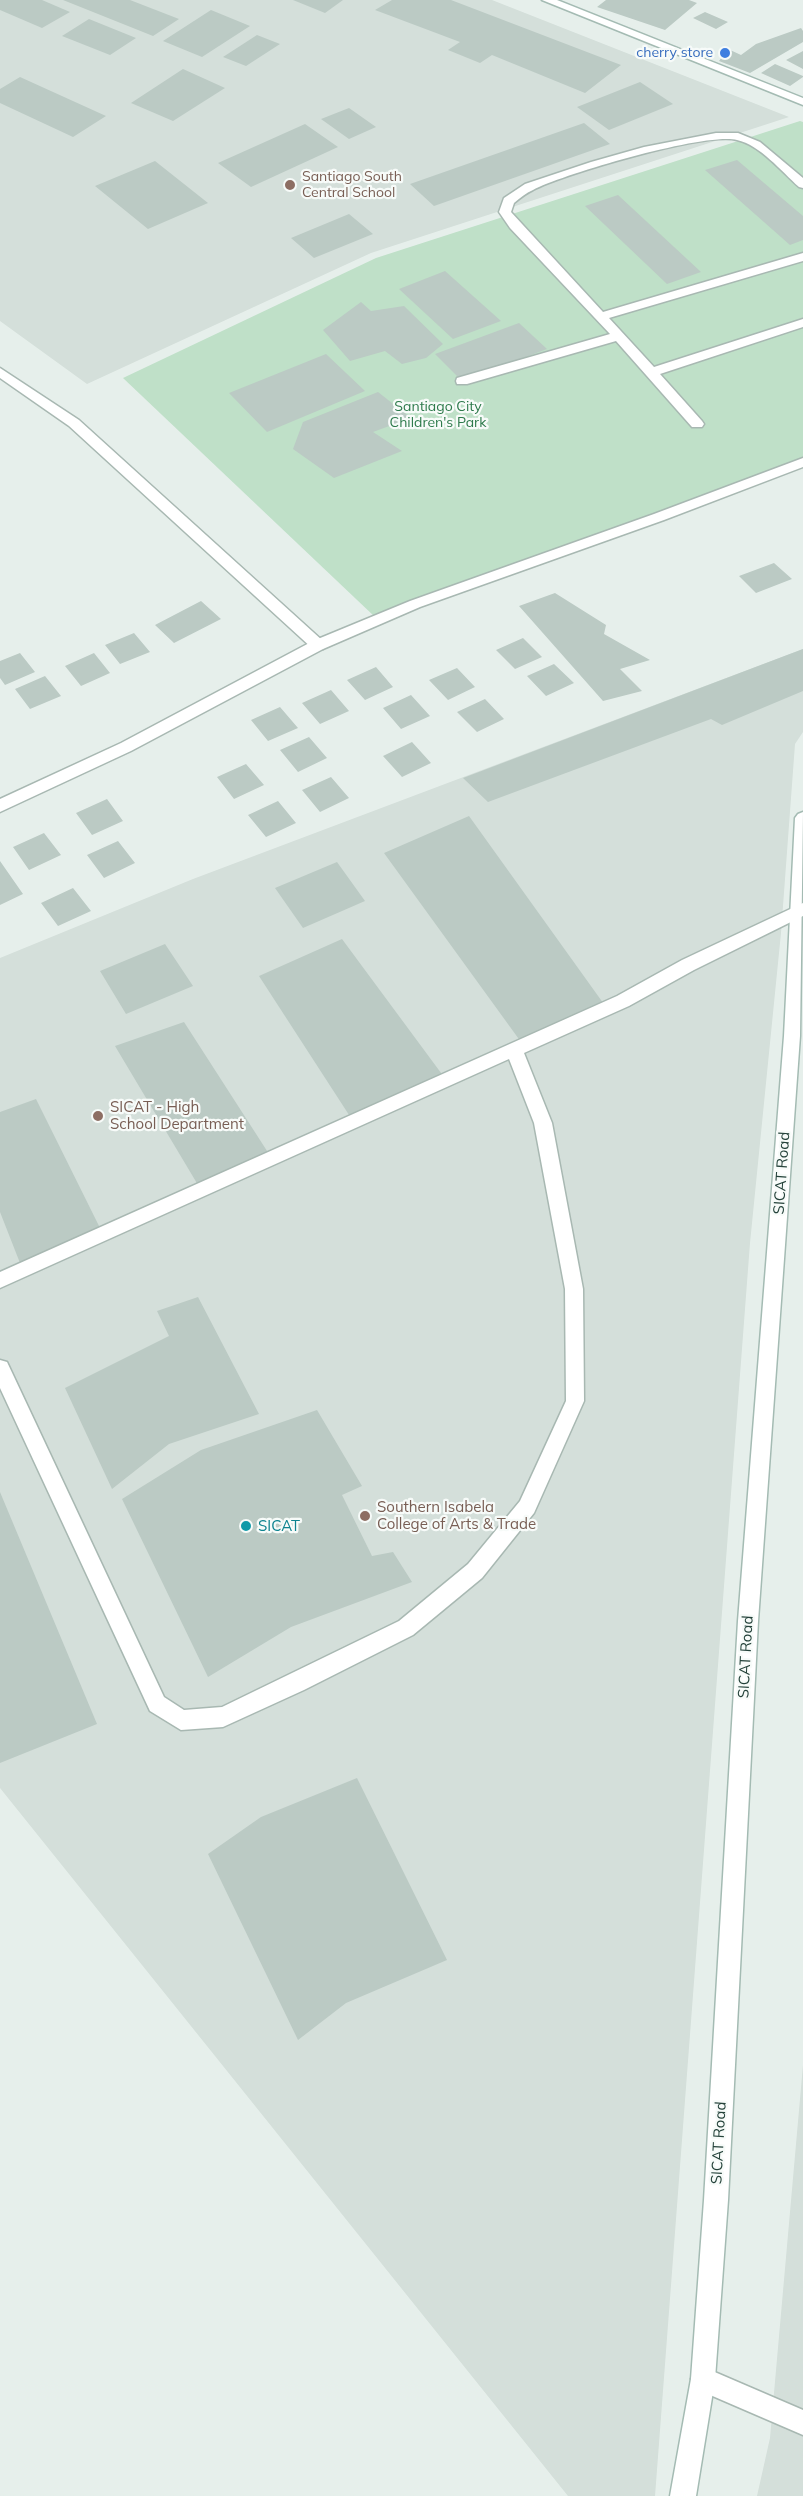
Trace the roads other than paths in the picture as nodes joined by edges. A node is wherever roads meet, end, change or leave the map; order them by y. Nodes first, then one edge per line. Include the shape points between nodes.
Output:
1 (547, 0) edge
2 (803, 102) edge
3 (803, 184) edge
4 (803, 257) edge
5 (600, 317) junction
6 (803, 323) edge
7 (618, 336) junction
8 (0, 372) edge
9 (652, 372) junction
10 (462, 381) dead end
11 (697, 424) dead end
12 (803, 462) edge
13 (318, 645) junction
14 (0, 806) edge
15 (803, 818) edge
16 (800, 910) edge
17 (514, 1050) junction
18 (0, 1280) edge
19 (0, 1368) edge
20 (704, 2379) junction
21 (803, 2423) edge
22 (683, 2496) edge

1 - 2 street
3 - 5 street via 756,144 738,136 716,136 648,149 596,165 529,187 508,201 505,212 514,225
4 - 5 street
5 - 7 street
6 - 9 street
7 - 9 street
7 - 10 street
8 - 13 street via 74,423
9 - 11 street
12 - 13 street via 415,604
13 - 14 street via 126,747
15 - 16 street, SICAT Road
16 - 17 street via 623,1001
16 - 20 street, SICAT Road via 748,1621
17 - 18 street
17 - 19 street via 543,1123 574,1289 575,1401 528,1507 475,1571 406,1628 224,1717 181,1720 157,1704
20 - 21 street
20 - 22 street, SICAT Road

